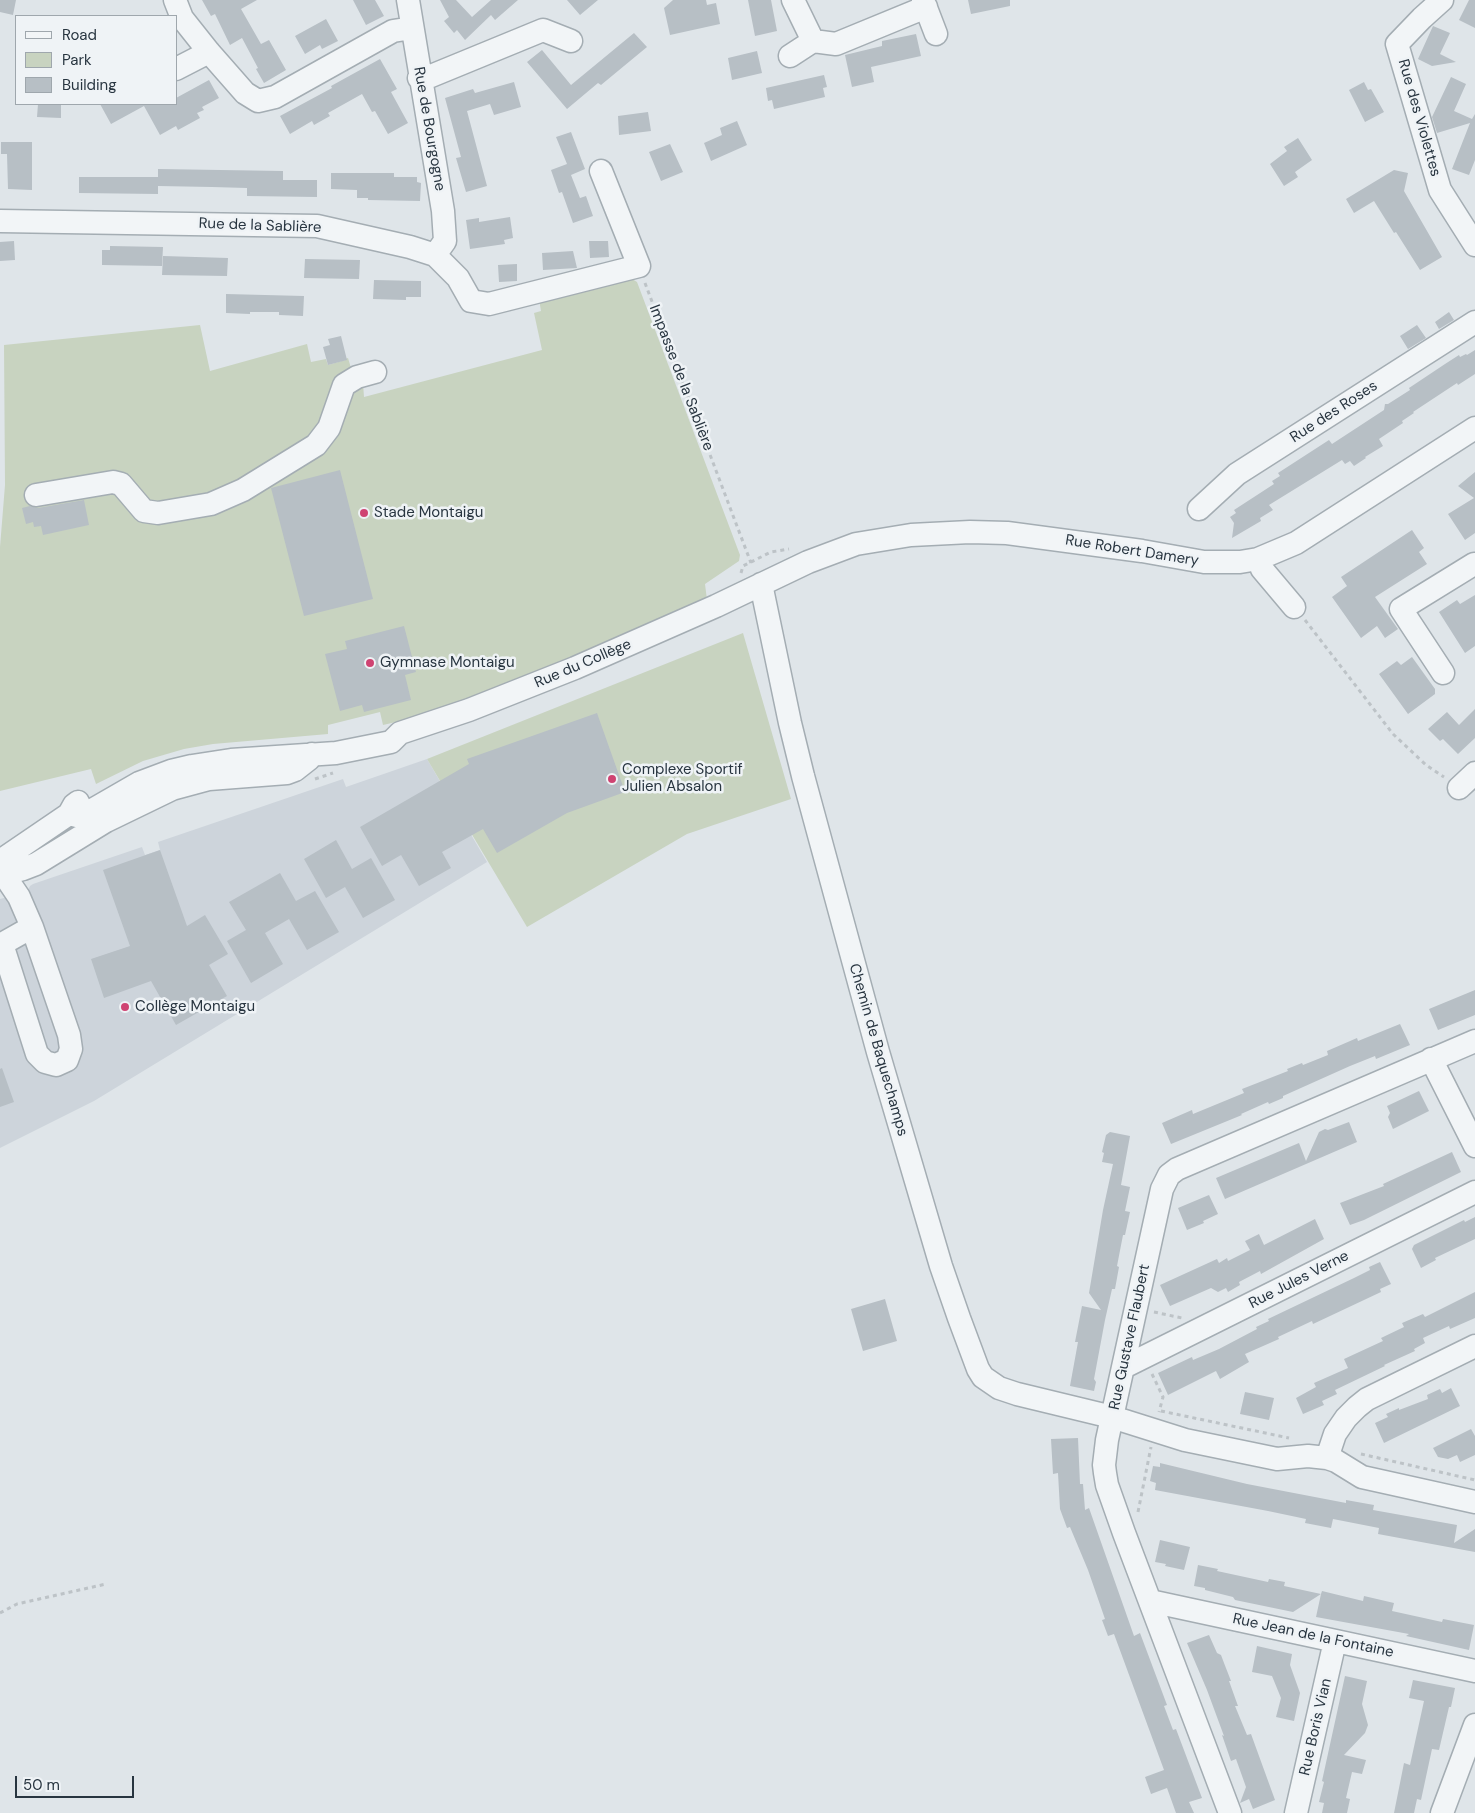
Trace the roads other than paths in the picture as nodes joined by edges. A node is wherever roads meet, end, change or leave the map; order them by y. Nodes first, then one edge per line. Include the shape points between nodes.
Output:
1 (175, 0) edge
2 (408, 0) edge
3 (793, 0) edge
4 (1442, 0) edge
5 (924, 4) edge
6 (412, 28) junction
7 (936, 34) dead end
8 (572, 41) dead end
9 (813, 41) junction
10 (209, 52) junction
11 (790, 56) dead end
12 (178, 68) edge
13 (420, 78) junction
14 (601, 171) dead end
15 (0, 221) edge
16 (1475, 245) edge
17 (435, 255) junction
18 (1475, 322) edge
19 (375, 372) dead end
20 (1475, 428) edge
21 (36, 495) dead end
22 (1199, 509) dead end
23 (1258, 559) junction
24 (1475, 564) edge
25 (750, 580) junction
26 (1294, 607) road end
27 (1443, 673) dead end
28 (400, 733) junction
29 (312, 754) junction
30 (69, 814) junction
31 (1, 870) edge
32 (32, 927) junction
33 (1475, 1041) edge
34 (1431, 1060) junction
35 (1475, 1146) edge
36 (1475, 1192) edge
37 (1475, 1346) edge
38 (1124, 1367) junction
39 (1112, 1417) junction
40 (1327, 1458) junction
41 (1475, 1500) edge
42 (1150, 1600) junction
43 (1335, 1640) junction
44 (1475, 1670) edge
45 (1475, 1725) edge
46 (1230, 1813) edge
47 (1296, 1813) edge
48 (1442, 1813) edge

1 - 10 street via 182,18
2 - 6 street, Rue de Bourgogne
3 - 9 street
4 - 16 street, Rue des Violettes via 1397,44 1440,190
5 - 7 street
5 - 9 street via 836,44
6 - 10 street via 393,31 275,97 258,101 245,93
6 - 13 street, Rue de Bourgogne
8 - 13 street via 543,30
9 - 11 street
10 - 12 street
13 - 17 street, Rue de Bourgogne via 443,211 445,241
14 - 17 street, Rue de la Sablière via 639,266 489,304 471,301 458,278
15 - 17 street, Rue de la Sablière via 317,226
18 - 22 street, Rue des Roses via 1237,474
19 - 21 street via 344,385 329,428 316,445 243,490 211,504 158,513 144,511 121,484 112,482
20 - 23 street, Rue Robert Damery via 1296,543
23 - 25 street, Rue Robert Damery via 1204,562 1007,533 944,532 856,544
23 - 26 street via 1262,569
24 - 27 street via 1401,609
25 - 28 street, Rue du Collège via 620,649 526,688
25 - 39 street, Chemin de Baquechamps via 878,1052 941,1266 978,1369 983,1377 999,1388
28 - 29 street, Rue du Collège via 391,742
28 - 30 street, Rue du Collège via 390,731 338,739 217,749 167,759 131,772 74,805
29 - 30 street, Rue du Collège via 192,766 139,783 80,816
29 - 31 street via 295,770 209,779 172,790 106,820 36,864 23,869
30 - 31 street, Rue du Collège
31 - 32 street via 19,897
32 - 32 street via 2,944 37,1054 45,1062 56,1064 67,1060 71,1049 69,1035
33 - 34 street, Rue Gustave Flaubert
34 - 35 street
34 - 38 street, Rue Gustave Flaubert via 1168,1175 1159,1199
36 - 38 street, Rue Jules Verne
37 - 40 street via 1356,1407 1335,1434
38 - 39 street, Rue Gustave Flaubert
39 - 40 street, Chemin de Baquechamps via 1173,1436 1277,1459
39 - 42 street, Rue Gustave Flaubert via 1104,1455 1107,1485
40 - 41 street via 1362,1477
42 - 43 street, Rue Jean de la Fontaine
42 - 46 street, Rue Gustave Flaubert
43 - 44 street, Rue Jean de la Fontaine
43 - 47 street, Rue Boris Vian
45 - 48 street

